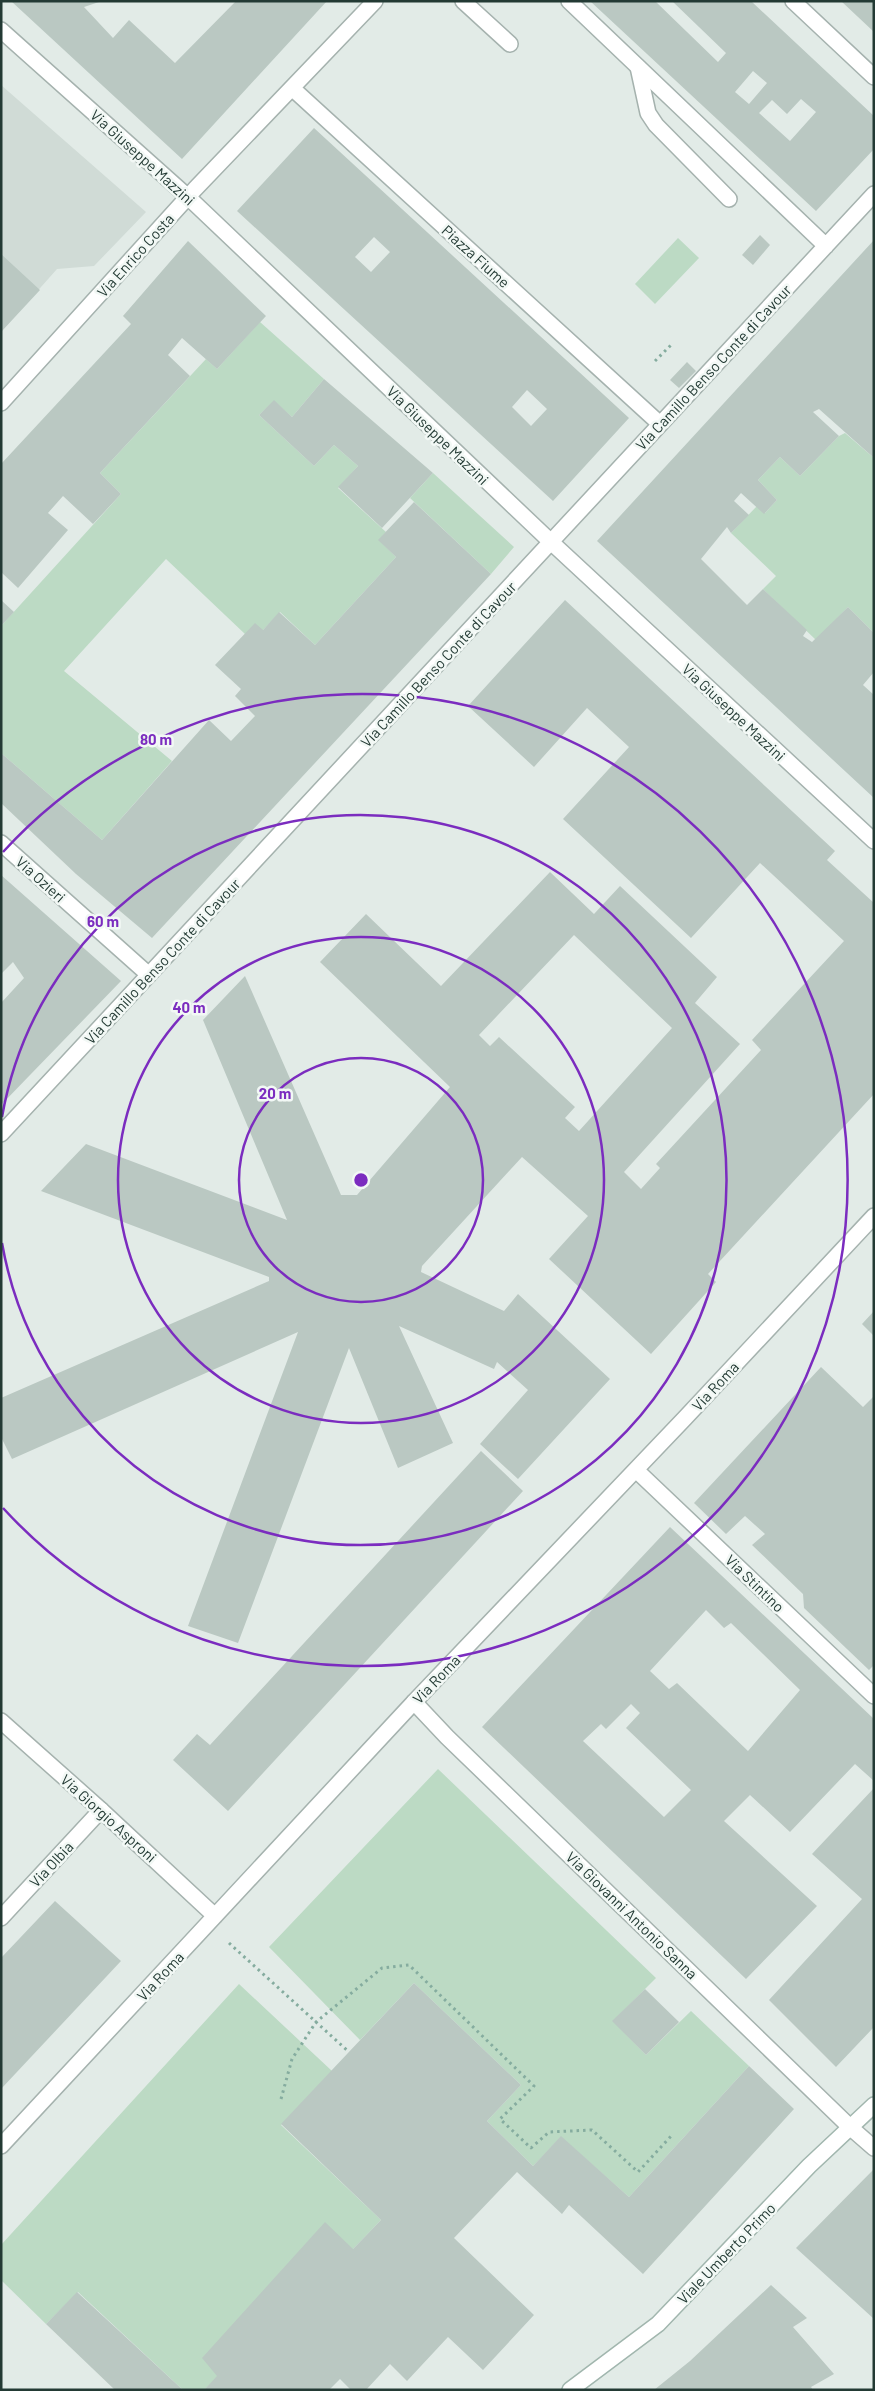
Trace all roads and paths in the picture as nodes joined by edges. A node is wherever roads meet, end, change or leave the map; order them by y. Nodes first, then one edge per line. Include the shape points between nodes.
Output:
1 (375, 1) edge
2 (463, 1) edge
3 (569, 1) edge
4 (793, 1) edge
5 (1, 30) edge
6 (510, 44) dead end
7 (638, 67) junction
8 (874, 77) edge
9 (292, 88) junction
10 (874, 194) edge
11 (188, 197) junction
12 (729, 199) dead end
13 (826, 246) junction
14 (671, 345) dead end
15 (655, 362) dead end
16 (1, 403) edge
17 (660, 424) junction
18 (551, 542) junction
19 (874, 841) edge
20 (1, 844) edge
21 (149, 976) junction
22 (1, 1134) edge
23 (874, 1216) edge
24 (636, 1470) junction
25 (874, 1696) edge
26 (414, 1702) junction
27 (1, 1722) edge
28 (101, 1810) junction
29 (1, 1918) edge
30 (211, 1921) junction
31 (316, 2022) junction
32 (349, 2052) dead end
33 (281, 2099) dead end
34 (874, 2105) edge
35 (851, 2128) junction
36 (673, 2134) dead end
37 (1, 2146) edge
38 (874, 2148) edge
39 (570, 2390) edge

1 - 9 street, Via Enrico Costa
2 - 6 street
3 - 7 street
4 - 8 street
5 - 11 street, Via Giuseppe Mazzini
7 - 12 street via 648,113 656,126
7 - 13 street
9 - 11 street, Via Enrico Costa
9 - 17 street, Piazza Fiume
10 - 13 street, Via Camillo Benso Conte di Cavour
11 - 16 street, Via Enrico Costa
11 - 18 street, Via Giuseppe Mazzini
13 - 17 street, Via Camillo Benso Conte di Cavour
14 - 15 path
17 - 18 street, Via Camillo Benso Conte di Cavour
18 - 19 street, Via Giuseppe Mazzini
18 - 21 street, Via Camillo Benso Conte di Cavour
20 - 21 street, Via Ozieri
21 - 22 street, Via Camillo Benso Conte di Cavour
23 - 24 street, Via Roma
24 - 25 street, Via Stintino
24 - 26 street, Via Roma
26 - 30 street, Via Roma
26 - 35 street, Via Giovanni Antonio Sanna
27 - 28 street, Via Giorgio Asproni
28 - 29 street, Via Olbia
28 - 30 street, Via Giorgio Asproni
30 - 31 path
30 - 37 street, Via Roma
31 - 32 path
31 - 33 path via 292,2058
31 - 36 path via 382,1968 409,1965 534,2086 500,2119 532,2148 549,2132 592,2130 638,2172
34 - 35 street, Viale Umberto Primo
35 - 38 street, Via Giovanni Antonio Sanna
35 - 39 street, Viale Umberto Primo via 809,2166 658,2324

